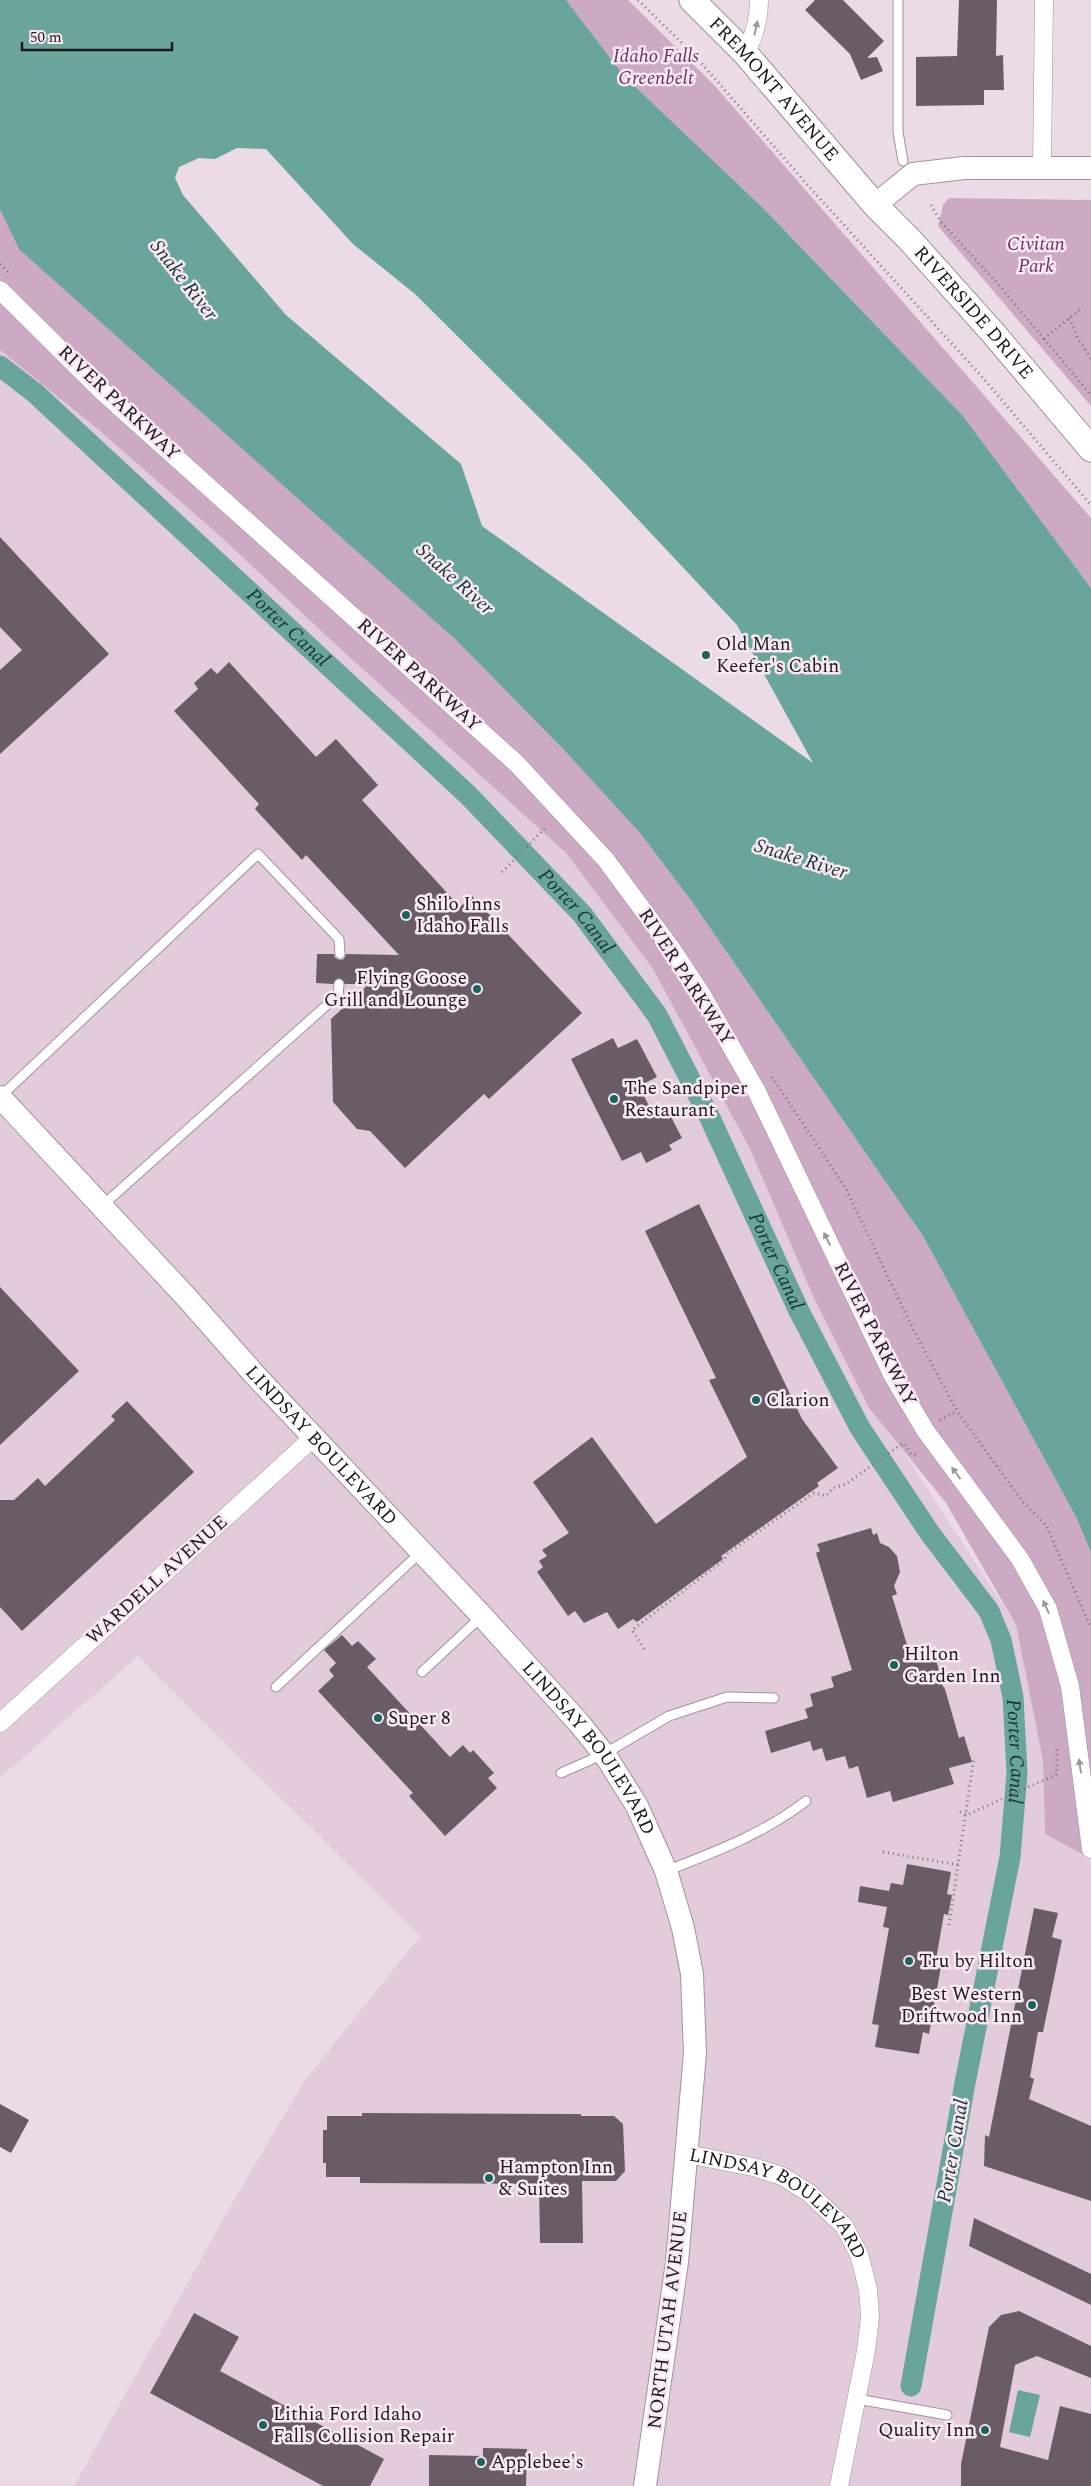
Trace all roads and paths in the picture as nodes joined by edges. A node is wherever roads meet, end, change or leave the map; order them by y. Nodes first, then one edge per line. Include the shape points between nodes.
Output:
1 (638, 0) edge
2 (692, 0) edge
3 (759, 0) edge
4 (898, 0) edge
5 (1044, 0) edge
6 (745, 53) junction
7 (903, 160) dead end
8 (1042, 168) junction
9 (1091, 168) edge
10 (854, 179) joint
11 (875, 205) junction
12 (931, 205) dead end
13 (0, 264) edge
14 (14, 278) dead end
15 (0, 290) edge
16 (1083, 307) dead end
17 (1069, 318) junction
18 (1044, 339) junction
19 (1091, 359) edge
20 (1091, 395) edge
21 (1091, 449) edge
22 (1091, 505) edge
23 (546, 827) dead end
24 (502, 872) dead end
25 (340, 954) dead end
26 (339, 984) dead end
27 (770, 1074) dead end
28 (0, 1097) edge
29 (101, 1206) junction
30 (957, 1410) junction
31 (935, 1422) dead end
32 (315, 1436) junction
33 (903, 1443) dead end
34 (422, 1551) junction
35 (482, 1616) junction
36 (1091, 1628) edge
37 (644, 1649) dead end
38 (422, 1672) dead end
39 (276, 1687) dead end
40 (774, 1698) dead end
41 (0, 1723) edge
42 (1058, 1741) dead end
43 (604, 1754) junction
44 (974, 1756) dead end
45 (561, 1773) dead end
46 (806, 1801) dead end
47 (960, 1812) dead end
48 (967, 1815) junction
49 (1091, 1849) edge
50 (883, 1852) dead end
51 (959, 1865) junction
52 (666, 1871) junction
53 (949, 1925) dead end
54 (687, 2154) junction
55 (857, 2399) junction
56 (948, 2415) dead end
57 (645, 2486) edge
58 (839, 2486) edge

1 - 22 path via 697,58 804,182 983,378
2 - 6 main road, FREMONT AVENUE
6 -> 3 street via 754,39
4 - 7 lane via 898,132
5 - 8 street
6 - 10 main road, FREMONT AVENUE
8 - 9 street
8 - 11 street via 964,168 913,174
10 - 11 main road, RIVERSIDE DRIVE
11 - 21 main road, RIVERSIDE DRIVE via 981,319
12 - 18 path via 941,222
13 - 14 path
49 -> 15 street, RIVER PARKWAY via 1070,1686 1048,1609 1020,1559 925,1430 893,1376 756,1090 671,948 606,860 516,763 103,392
16 - 17 path
17 - 18 path
17 - 19 path
18 - 20 path
23 - 24 path
25 - 28 lane via 340,939 258,854
26 - 29 lane via 338,995
27 - 30 path via 846,1189 913,1329
28 - 29 street, LINDSAY BOULEVARD
29 - 32 street, LINDSAY BOULEVARD
30 - 31 path
30 - 36 path via 1022,1501 1046,1525
32 - 34 street, LINDSAY BOULEVARD
32 - 41 street, WARDELL AVENUE
33 - 37 path via 846,1484 833,1488 826,1496 814,1493 728,1553 724,1561 632,1630
34 - 35 street, LINDSAY BOULEVARD
34 - 39 lane
35 - 38 lane
35 - 43 street, LINDSAY BOULEVARD
40 - 43 lane via 727,1697 669,1716
42 - 48 path via 1057,1774
43 - 45 lane
43 - 52 street, LINDSAY BOULEVARD via 637,1806
44 - 48 path
46 - 52 lane via 786,1817 736,1844
47 - 48 path
48 - 51 path
50 - 51 path
51 - 53 path
52 - 54 street, LINDSAY BOULEVARD via 683,1928 692,1974 695,2053
54 - 55 street, LINDSAY BOULEVARD via 782,2176 809,2193 844,2226 859,2254 868,2289 870,2317
54 - 57 street, NORTH UTAH AVENUE via 677,2262
55 - 56 lane
55 - 58 street, LINDSAY BOULEVARD

